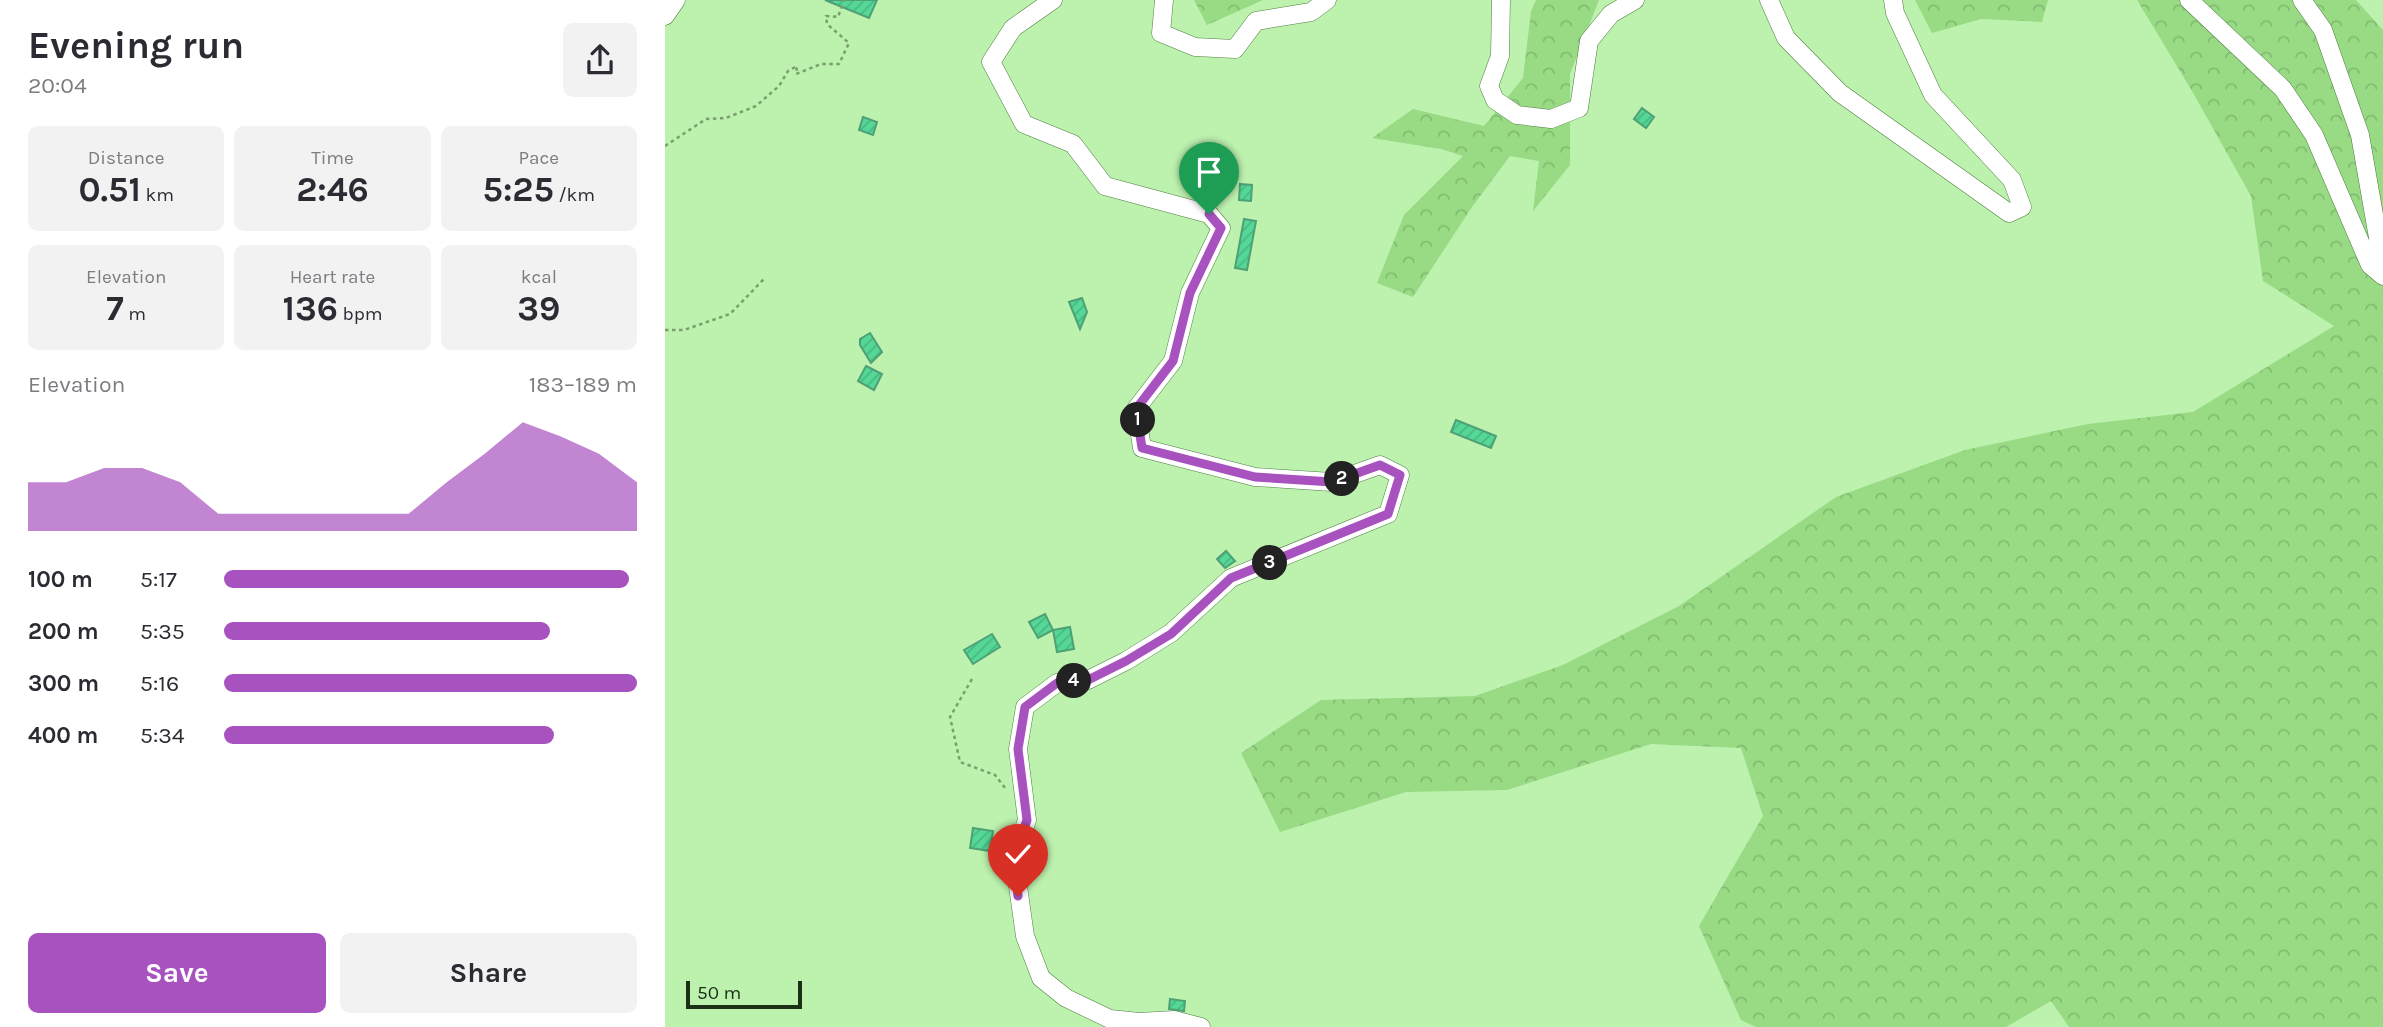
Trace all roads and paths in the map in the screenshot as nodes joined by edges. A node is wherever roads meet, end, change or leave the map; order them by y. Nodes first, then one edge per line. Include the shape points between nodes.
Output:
1 (675, 0) edge
2 (844, 0) edge
3 (1053, 0) edge
4 (1164, 0) edge
5 (1327, 0) edge
6 (1500, 0) edge
7 (1635, 0) edge
8 (1769, 0) edge
9 (1893, 0) edge
10 (2189, 0) edge
11 (2302, 0) edge
12 (665, 16) edge
13 (665, 146) edge
14 (2383, 266) edge
15 (2383, 276) edge
16 (765, 279) dead end
17 (665, 330) edge
18 (972, 679) dead end
19 (1008, 791) dead end
20 (1201, 1027) edge

1 - 12 street
2 - 13 path via 838,18 826,16 827,24 849,43 839,64 821,64 796,74 797,66 756,106 726,118 705,119
3 - 20 street via 1013,28 991,62 1024,124 1073,144 1105,186 1209,214 1221,228 1190,293 1173,361 1136,409 1142,448 1255,477 1332,482 1380,465 1400,475 1388,514 1231,578 1171,634 1088,680 1057,683 1025,707 1018,749 1027,820 1014,858 1025,936 1041,978 1066,998 1109,1019 1139,1023 1174,1020
4 - 5 street via 1161,33 1195,47 1235,50 1256,21 1311,12
6 - 7 street via 1500,56 1489,86 1495,100 1517,115 1551,119 1579,108 1589,41 1611,13
8 - 9 street via 1786,38 1840,93 2009,213 2022,207 2012,180 1933,95
10 - 15 street via 2283,89 2314,135 2370,265
11 - 14 street via 2323,30 2360,135
16 - 17 path via 730,314 684,330
18 - 19 path via 950,717 960,762 995,775

